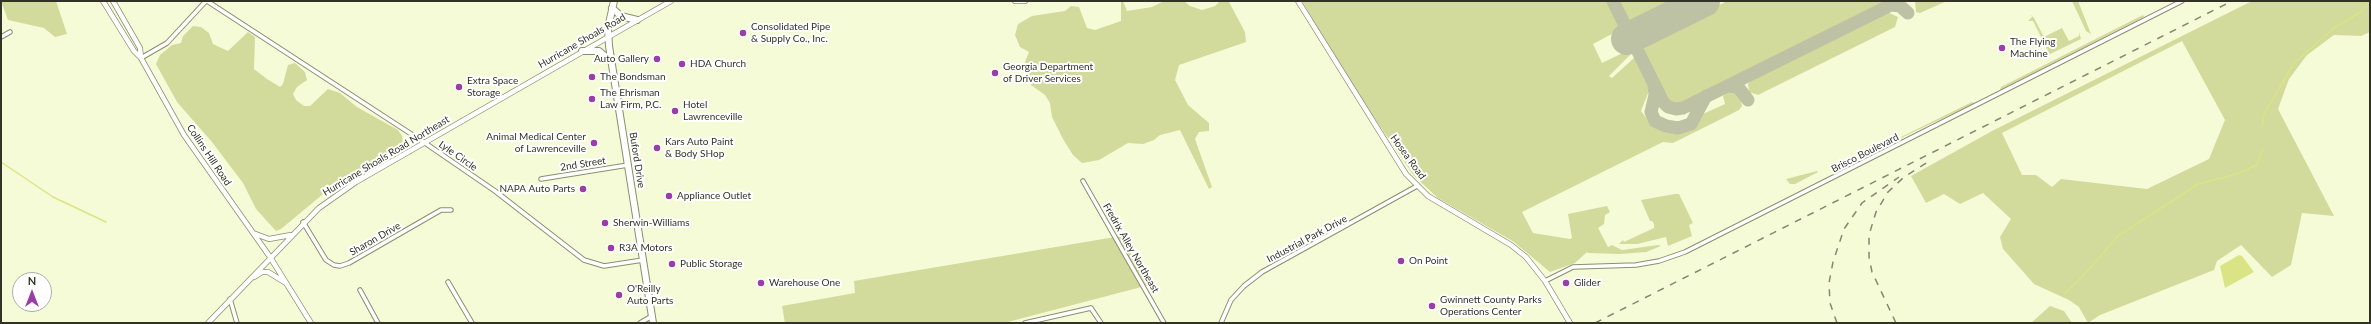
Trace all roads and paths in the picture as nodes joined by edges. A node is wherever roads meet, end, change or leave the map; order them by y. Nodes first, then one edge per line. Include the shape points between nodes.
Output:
1 (103, 1) edge
2 (113, 1) edge
3 (206, 1) edge
4 (614, 1) edge
5 (671, 1) edge
6 (1016, 1) edge
7 (1024, 1) edge
8 (1298, 1) edge
9 (2182, 1) edge
10 (612, 8) junction
11 (637, 20) junction
12 (10, 32) dead end
13 (608, 36) junction
14 (1, 37) edge
15 (582, 51) junction
16 (141, 58) junction
17 (611, 60) junction
18 (523, 86) joint
19 (425, 143) junction
20 (628, 165) junction
21 (541, 180) dead end
22 (1083, 181) dead end
23 (1417, 186) junction
24 (450, 210) dead end
25 (303, 222) junction
26 (253, 233) junction
27 (291, 235) junction
28 (270, 257) junction
29 (643, 260) junction
30 (248, 279) junction
31 (1545, 280) junction
32 (448, 282) dead end
33 (287, 284) junction
34 (360, 290) dead end
35 (230, 299) junction
36 (653, 320) edge
37 (208, 323) edge
38 (237, 323) edge
39 (311, 323) edge
40 (378, 323) edge
41 (472, 323) edge
42 (640, 323) edge
43 (1025, 323) edge
44 (1101, 323) edge
45 (1164, 323) edge
46 (1221, 323) edge
47 (1570, 323) edge

1 - 16 street, Collins Hill Road
2 - 16 street, Collins Hill Road via 140,48
3 - 16 street via 167,43
3 - 19 street, Lyle Circle
4 - 10 highway, Buford Drive
5 - 11 street, Hurricane Shoals Road
6 - 7 street
8 - 23 street, Hosea Road via 1391,151
9 - 31 street, Brisco Boulevard via 1685,252 1659,261 1636,265 1573,267
10 - 11 highway via 621,16
10 - 13 highway, Buford Drive
11 - 13 street, Hurricane Shoals Road
12 - 14 street
13 - 15 street, Hurricane Shoals Road
13 - 17 highway, Buford Drive
15 - 17 highway via 599,52
15 - 18 street, Hurricane Shoals Road
16 - 26 street, Collins Hill Road via 184,136
17 - 20 highway, Buford Drive
18 - 19 street, Hurricane Shoals Road Northeast
19 - 25 street, Hurricane Shoals Road Northeast via 356,182
19 - 29 street, Lyle Circle via 495,191 584,260 604,266
20 - 21 street, 2nd Street
20 - 29 highway, Buford Drive
22 - 45 street, Fredrix Alley Northeast
23 - 31 street, Hosea Road via 1441,204 1511,245 1526,257
23 - 46 street, Industrial Park Drive via 1262,272 1231,300
24 - 25 street, Sharon Drive via 441,210 340,266 326,260
25 - 27 street, Hurricane Shoals Road Northeast
26 - 27 street via 269,239
26 - 28 street, Collins Hill Road
27 - 28 street, Hurricane Shoals Road Northeast
28 - 30 street
28 - 33 street, Collins Hill Road
29 - 36 highway, Buford Drive
30 - 33 street via 268,272
30 - 35 street
31 - 47 street, Hosea Road
32 - 41 street
33 - 39 street, Collins Hill Road
34 - 40 street
35 - 37 street
35 - 38 street
36 - 42 street
43 - 44 street via 1091,308

